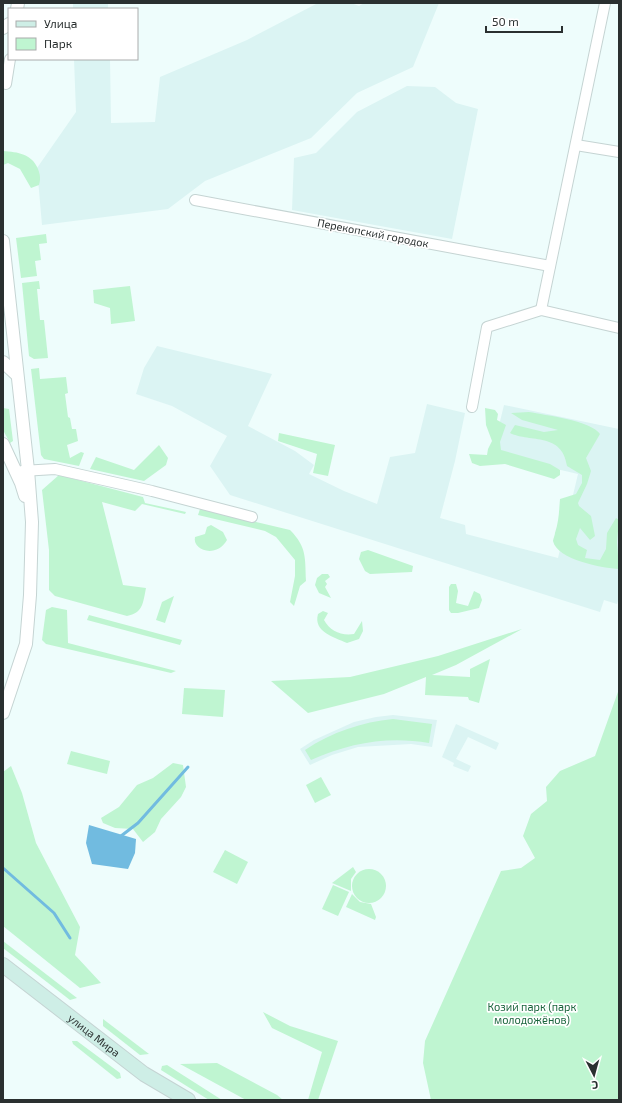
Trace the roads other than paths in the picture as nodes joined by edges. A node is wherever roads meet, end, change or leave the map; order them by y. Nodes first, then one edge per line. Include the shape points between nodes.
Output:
1 (605, 3) edge
2 (10, 60) edge
3 (6, 84) dead end
4 (576, 145) junction
5 (619, 152) edge
6 (195, 200) dead end
7 (3, 241) edge
8 (550, 266) junction
9 (541, 310) junction
10 (619, 328) edge
11 (3, 362) edge
12 (16, 374) junction
13 (472, 407) dead end
14 (3, 444) edge
15 (22, 471) junction
16 (252, 517) dead end
17 (3, 713) edge
18 (3, 965) edge
19 (188, 1100) edge

1 - 4 street
2 - 3 street
4 - 5 street
4 - 8 street
6 - 8 street, Перекопский городок
7 - 12 street
8 - 9 street
9 - 10 street
9 - 13 street via 487,327
11 - 12 street
12 - 15 street
14 - 15 street
15 - 16 street via 55,469
15 - 17 street via 32,522 30,595 26,644
18 - 19 main road, улица Мира via 144,1074

